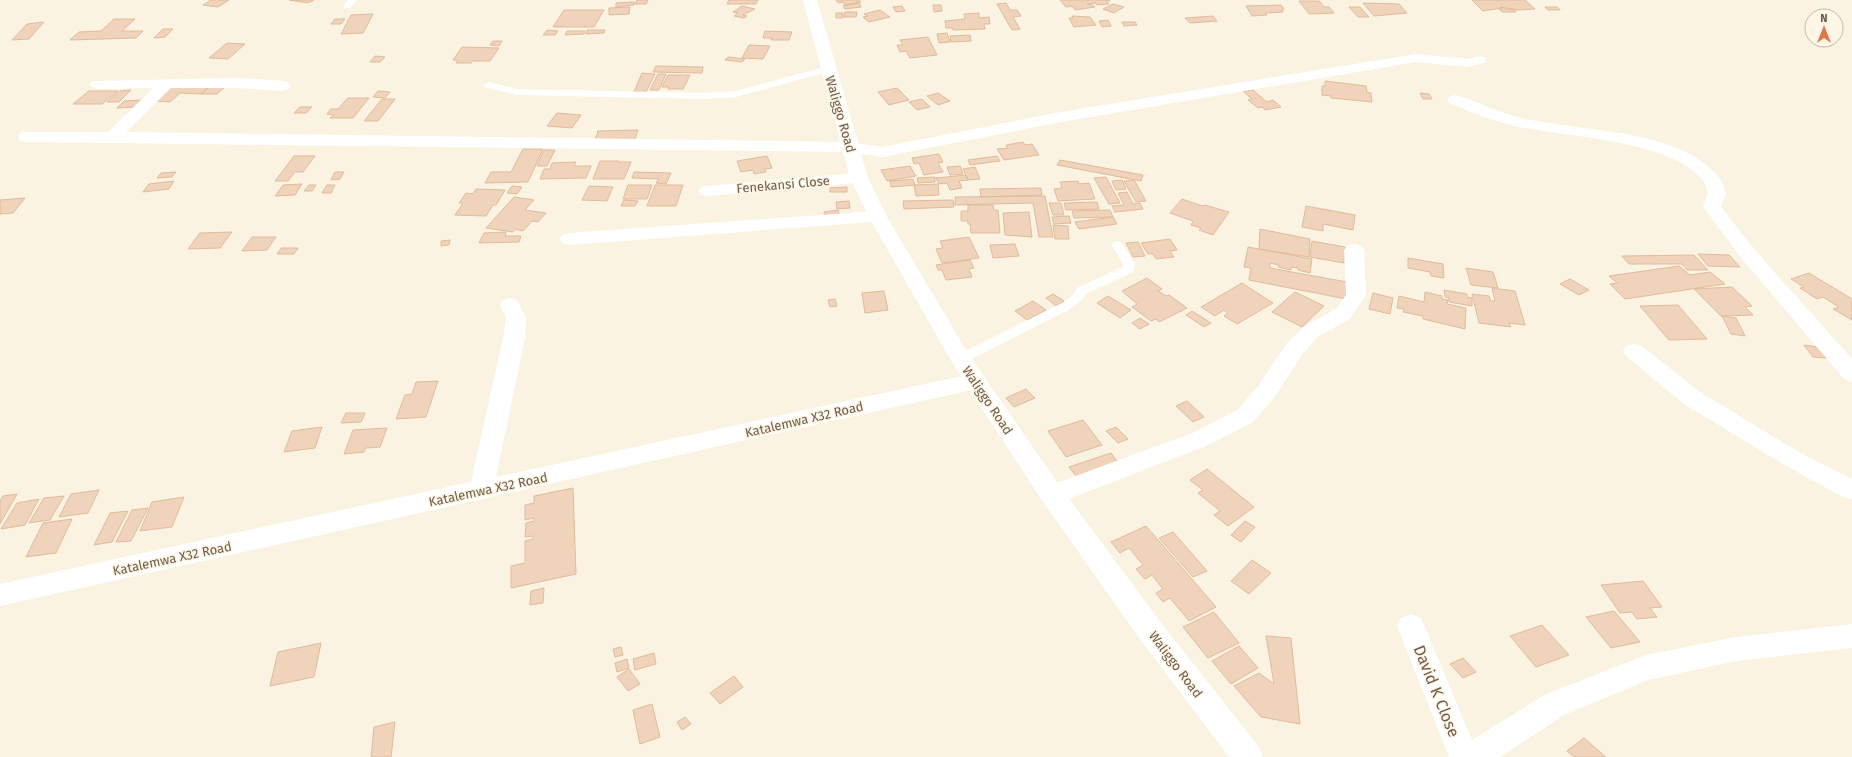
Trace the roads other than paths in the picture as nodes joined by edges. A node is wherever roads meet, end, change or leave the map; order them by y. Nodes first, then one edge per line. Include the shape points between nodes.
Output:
1 (810, 0) edge
2 (1479, 60) dead end
3 (828, 69) junction
4 (167, 83) junction
5 (97, 84) dead end
6 (488, 85) dead end
7 (283, 86) dead end
8 (1455, 100) dead end
9 (26, 137) dead end
10 (112, 137) junction
11 (850, 148) junction
12 (860, 178) junction
13 (707, 191) dead end
14 (878, 216) junction
15 (569, 239) dead end
16 (1117, 244) dead end
17 (1354, 250) dead end
18 (510, 305) dead end
19 (1634, 351) dead end
20 (961, 359) junction
21 (1852, 374) edge
22 (976, 381) junction
23 (1852, 490) edge
24 (482, 491) junction
25 (1052, 495) junction
26 (0, 596) edge
27 (1411, 626) dead end
28 (1852, 636) edge
29 (1248, 757) edge
30 (1464, 757) edge
31 (1473, 757) edge

1 - 3 street, Waliggo Road
2 - 11 street via 1467,63 1416,58 1061,117 882,152
3 - 6 lane via 736,94 705,96 517,92
3 - 11 street, Waliggo Road
4 - 5 street
4 - 7 street
4 - 10 street
8 - 21 street via 1517,122 1643,143 1671,152 1693,163 1711,178 1717,194 1712,206 1730,233
9 - 10 street
10 - 11 street
11 - 12 street, Waliggo Road
12 - 13 street, Fenekansi Close
12 - 14 street, Waliggo Road
14 - 15 street
14 - 20 street, Waliggo Road
16 - 20 lane via 1129,264 1128,269 1081,291 1077,298 1066,306
17 - 25 street via 1356,295 1343,314 1312,331 1295,348 1266,392 1245,416 1204,438
18 - 24 street via 516,318 514,338
19 - 23 street via 1692,398 1796,461
20 - 22 street, Waliggo Road
22 - 24 street, Katalemwa X32 Road
22 - 25 street, Waliggo Road
24 - 26 street, Katalemwa X32 Road
25 - 29 street, Waliggo Road via 1155,637
27 - 30 street, David K Close
28 - 31 street via 1736,649 1646,668 1554,705

